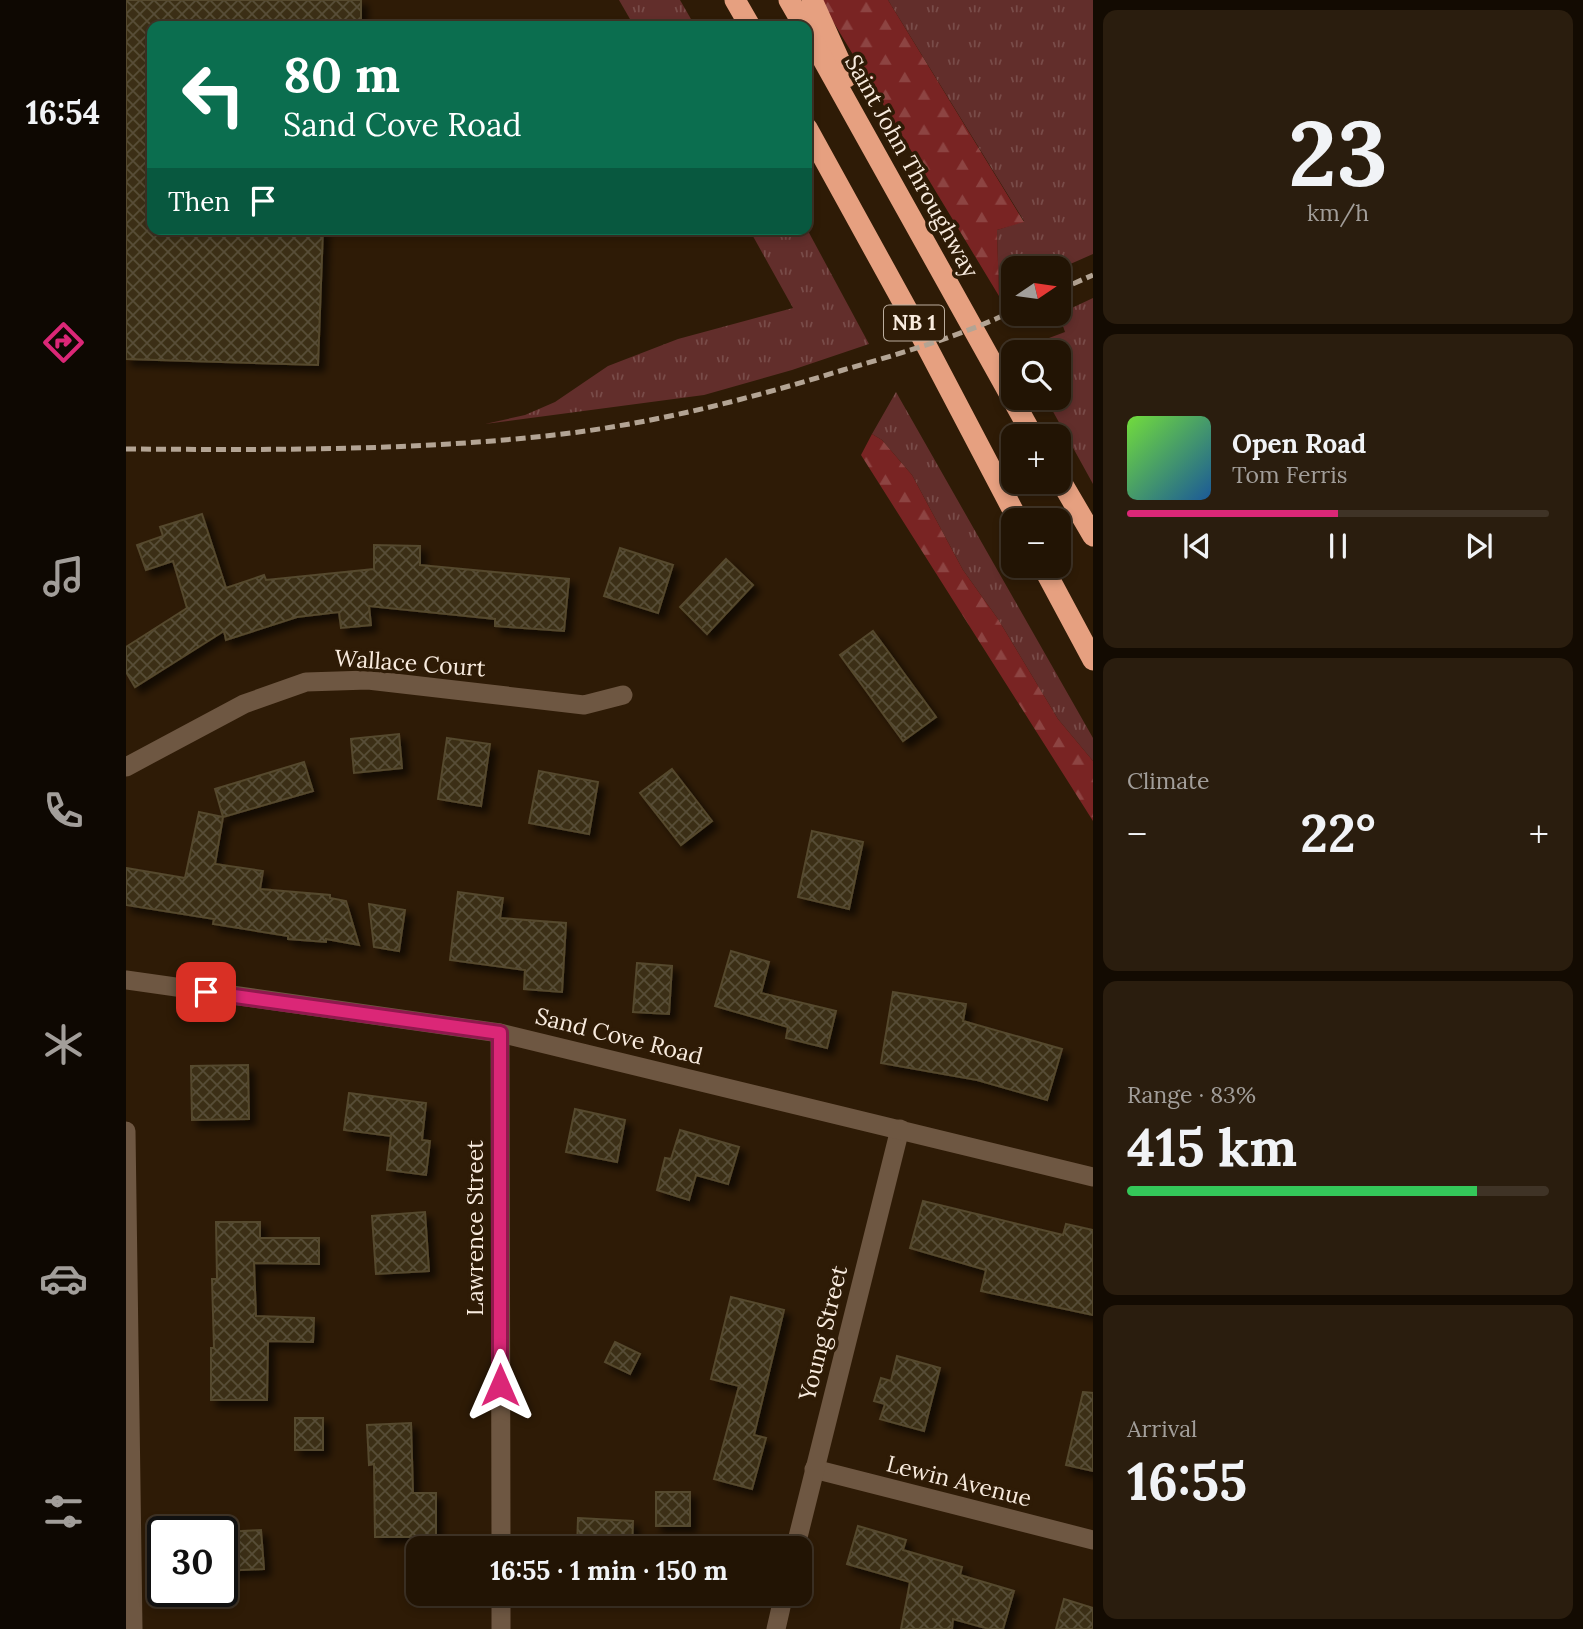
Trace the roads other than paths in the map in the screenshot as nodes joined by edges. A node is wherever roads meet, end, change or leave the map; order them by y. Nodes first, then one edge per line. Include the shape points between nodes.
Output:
1 (735, 0) edge
2 (789, 0) edge
3 (811, 0) edge
4 (747, 21) edge
5 (801, 21) edge
6 (812, 40) edge
7 (812, 137) edge
8 (905, 203) junction
9 (1026, 424) edge
10 (1068, 494) edge
11 (1012, 508) edge
12 (1093, 536) edge
13 (1049, 578) edge
14 (1093, 660) edge
15 (623, 695) dead end
16 (126, 766) edge
17 (126, 981) edge
18 (500, 1033) junction
19 (900, 1129) junction
20 (126, 1131) edge
21 (1093, 1177) edge
22 (814, 1469) junction
23 (501, 1536) edge
24 (798, 1536) edge
25 (1093, 1540) edge
26 (501, 1606) edge
27 (781, 1606) edge
28 (133, 1629) edge
29 (501, 1629) edge
30 (776, 1629) edge

1 - 4 highway
2 - 5 highway
3 - 8 highway
6 - 8 highway, Saint John Throughway / NB 1
7 - 11 highway, NB 1
8 - 9 highway, Saint John Throughway / NB 1
10 - 12 highway
13 - 14 highway
15 - 16 street, Wallace Court via 584,705 368,680 306,682 244,704
17 - 18 street, Sand Cove Road
18 - 19 street, Sand Cove Road
18 - 23 street, Lawrence Street
19 - 21 street, Sand Cove Road
19 - 22 street, Young Street
20 - 28 street
22 - 24 street, Young Street
22 - 25 street, Lewin Avenue
26 - 29 street
27 - 30 street

